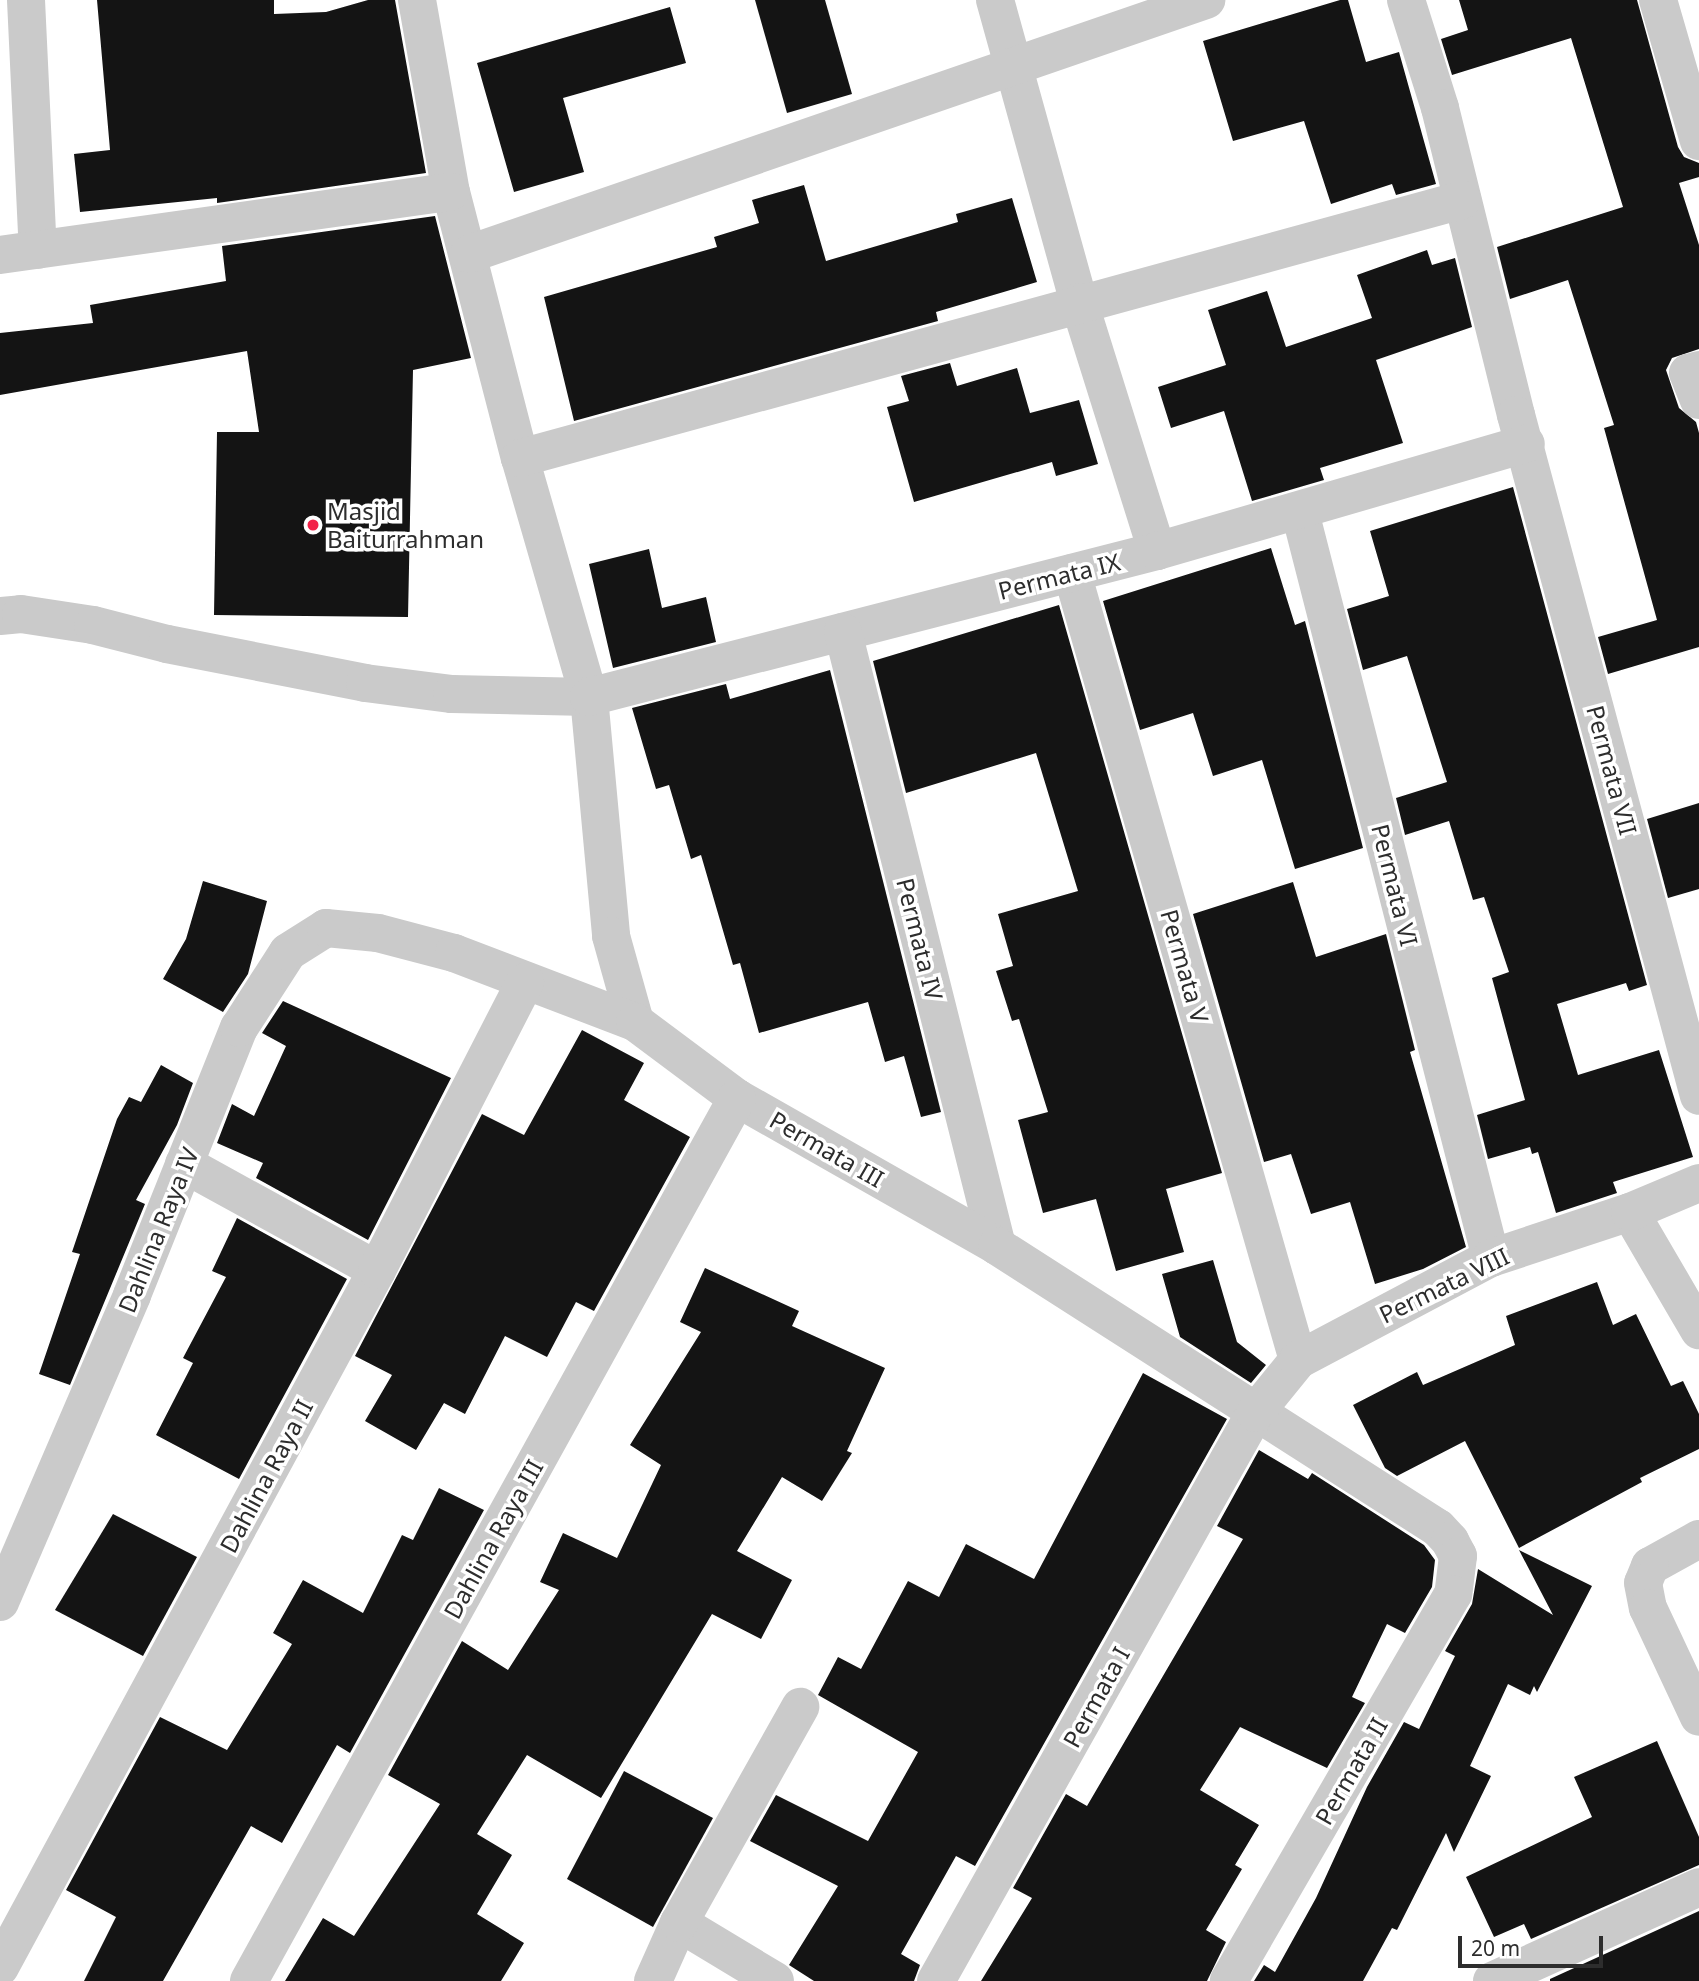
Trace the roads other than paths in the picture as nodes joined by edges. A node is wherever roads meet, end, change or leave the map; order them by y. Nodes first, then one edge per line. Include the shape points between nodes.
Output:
1 (26, 0) edge
2 (417, 0) edge
3 (995, 0) edge
4 (1206, 0) edge
5 (1406, 0) edge
6 (1658, 0) edge
7 (1016, 64) junction
8 (1699, 141) edge
9 (451, 192) junction
10 (1462, 200) junction
11 (38, 250) junction
12 (469, 254) junction
13 (0, 255) edge
14 (1079, 303) junction
15 (1526, 444) junction
16 (520, 458) junction
17 (1300, 512) junction
18 (1157, 551) junction
19 (1072, 573) junction
20 (0, 617) edge
21 (843, 632) junction
22 (589, 697) junction
23 (378, 933) joint
24 (525, 982) junction
25 (635, 1021) junction
26 (1699, 1096) edge
27 (737, 1098) junction
28 (184, 1164) junction
29 (1699, 1183) edge
30 (1630, 1212) junction
31 (997, 1246) junction
32 (1491, 1258) junction
33 (377, 1270) junction
34 (1699, 1330) edge
35 (1298, 1360) junction
36 (1255, 1413) junction
37 (1699, 1539) edge
38 (1458, 1556) joint
39 (0, 1602) edge
40 (800, 1707) dead end
41 (1699, 1717) edge
42 (1699, 1887) edge
43 (679, 1923) junction
44 (0, 1967) edge
45 (249, 1981) edge
46 (653, 1981) edge
47 (775, 1981) edge
48 (936, 1981) edge
49 (1229, 1981) edge
50 (1492, 1981) edge

1 - 11 street
2 - 9 street
3 - 7 street
4 - 7 street
5 - 10 street, Permata VII via 1440,108
6 - 8 street
7 - 12 street
7 - 14 street
9 - 11 street
9 - 12 street
10 - 14 street
10 - 15 street, Permata VII
11 - 13 street
12 - 16 street
14 - 16 street
14 - 18 street
15 - 17 street, Permata IX
15 - 26 street, Permata VII
16 - 22 street
17 - 18 street, Permata IX
17 - 32 street, Permata VI
18 - 19 street, Permata IX
19 - 21 street, Permata IX
19 - 35 street, Permata V
20 - 22 street, Permata IX via 21,614 93,625 365,683 452,694
21 - 22 street, Permata IX
21 - 31 street, Permata IV
22 - 25 street via 611,936
23 - 24 street, Permata III via 454,953
23 - 28 street, Dahlina Raya IV via 326,928 288,952 239,1028
24 - 25 street, Permata III
24 - 33 street, Dahlina Raya II
25 - 27 street, Permata III
27 - 31 street, Permata III
27 - 45 street, Dahlina Raya III
28 - 33 street
28 - 39 street, Dahlina Raya IV
29 - 30 street, Permata VIII
30 - 32 street, Permata VIII
30 - 34 street
31 - 36 street, Permata III
32 - 35 street, Permata VIII
33 - 44 street, Dahlina Raya II
35 - 36 street, Permata VIII
36 - 38 street, Permata III via 1438,1528
36 - 48 street, Permata I
37 - 41 street via 1650,1566 1643,1583 1648,1608
38 - 49 street, Permata II via 1453,1594
40 - 43 street
42 - 50 street
43 - 46 street
43 - 47 street

